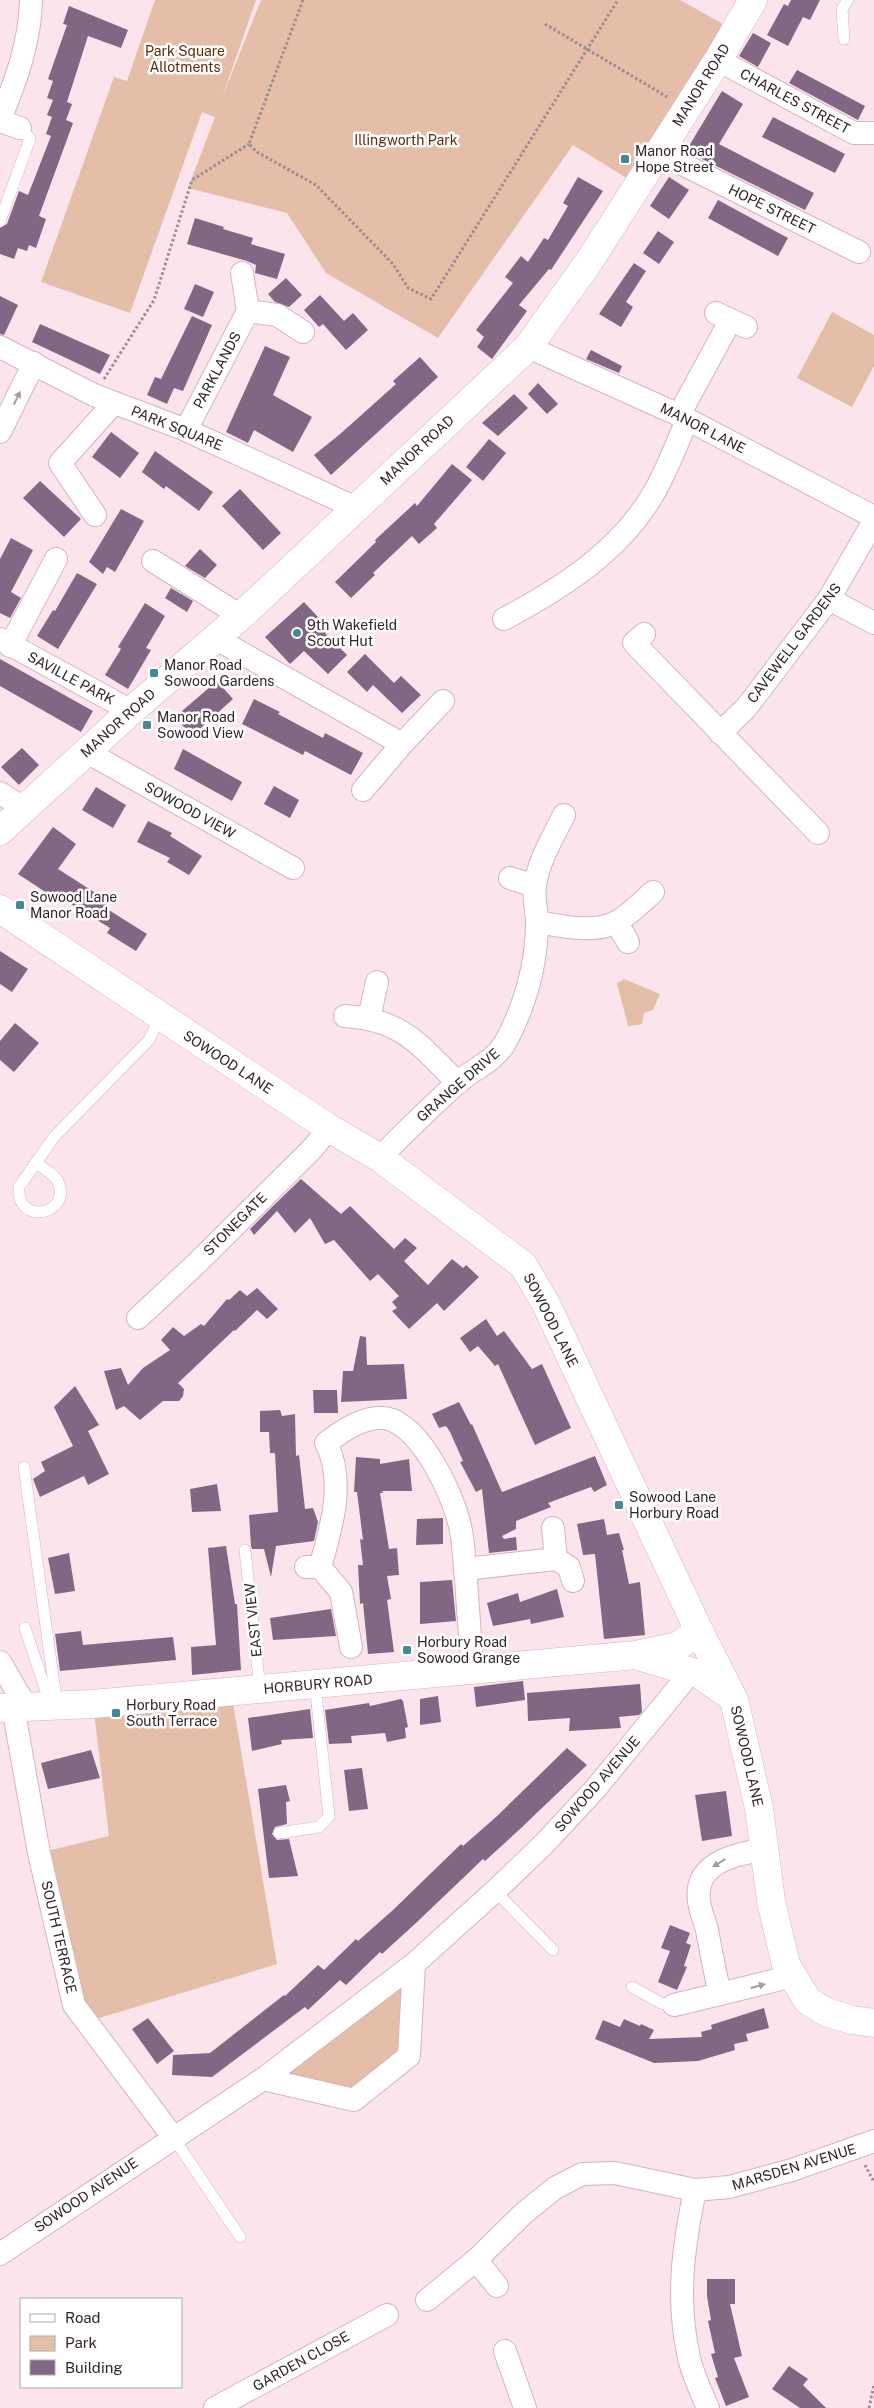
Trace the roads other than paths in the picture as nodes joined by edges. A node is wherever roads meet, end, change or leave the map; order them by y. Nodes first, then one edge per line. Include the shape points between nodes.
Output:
1 (31, 0) edge
2 (753, 0) edge
3 (848, 0) edge
4 (844, 38) dead end
5 (718, 60) junction
6 (7, 123) edge
7 (874, 133) edge
8 (658, 152) junction
9 (0, 221) edge
10 (859, 252) dead end
11 (242, 273) dead end
12 (248, 311) junction
13 (731, 320) dead end
14 (303, 332) dead end
15 (528, 346) junction
16 (0, 347) edge
17 (34, 363) junction
18 (104, 399) junction
19 (683, 418) junction
20 (186, 430) junction
21 (0, 432) edge
22 (356, 508) junction
23 (95, 515) dead end
24 (874, 516) edge
25 (874, 521) edge
26 (56, 559) dead end
27 (153, 561) dead end
28 (830, 599) junction
29 (241, 616) junction
30 (504, 619) dead end
31 (874, 622) edge
32 (644, 634) dead end
33 (215, 638) junction
34 (5, 643) edge
35 (443, 701) dead end
36 (131, 711) junction
37 (720, 733) junction
38 (402, 744) junction
39 (87, 752) junction
40 (363, 790) dead end
41 (0, 793) edge
42 (25, 809) junction
43 (564, 815) dead end
44 (0, 831) edge
45 (818, 833) dead end
46 (293, 868) dead end
47 (510, 878) dead end
48 (535, 886) junction
49 (653, 892) dead end
50 (0, 909) edge
51 (537, 922) junction
52 (616, 922) junction
53 (628, 942) dead end
54 (377, 982) dead end
55 (345, 1016) dead end
56 (160, 1017) junction
57 (369, 1018) junction
58 (458, 1083) junction
59 (329, 1128) junction
60 (380, 1158) junction
61 (36, 1163) dead end
62 (138, 1318) dead end
63 (24, 1467) dead end
64 (553, 1528) dead end
65 (245, 1550) dead end
66 (556, 1559) junction
67 (465, 1569) junction
68 (573, 1582) dead end
69 (25, 1628) dead end
70 (699, 1631) junction
71 (351, 1647) dead end
72 (636, 1655) junction
73 (0, 1662) edge
74 (688, 1669) junction
75 (473, 1670) junction
76 (315, 1684) junction
77 (260, 1689) junction
78 (734, 1700) junction
79 (29, 1707) edge
80 (279, 1833) dead end
81 (765, 1849) junction
82 (495, 1891) junction
83 (553, 1950) dead end
84 (414, 1964) junction
85 (793, 1976) junction
86 (632, 1987) dead end
87 (720, 1994) junction
88 (674, 2005) joint
89 (874, 2023) edge
90 (263, 2079) junction
91 (173, 2137) junction
92 (874, 2141) edge
93 (695, 2190) junction
94 (240, 2237) dead end
95 (0, 2254) edge
96 (476, 2260) junction
97 (497, 2286) dead end
98 (427, 2300) dead end
99 (387, 2314) dead end
100 (505, 2351) dead end
101 (215, 2408) edge
102 (525, 2408) edge
103 (708, 2408) edge

1 - 6 street via 24,54
2 - 5 street, MANOR ROAD
3 - 4 lane via 842,9
5 - 7 street, CHARLES STREET via 854,133
5 - 8 street, MANOR ROAD
6 - 9 lane via 30,139
8 - 10 street, HOPE STREET
8 - 15 street, MANOR ROAD via 588,263
11 - 12 street
12 - 14 street via 277,315
12 - 20 street, PARKLANDS
13 - 19 street
15 - 19 street, MANOR LANE
15 - 22 street, MANOR ROAD
16 - 17 street, PARK SQUARE
17 - 18 street, PARK SQUARE
21 -> 17 street
18 - 20 street, PARK SQUARE
18 - 23 street via 60,463
19 - 24 street, MANOR LANE
19 - 30 street via 652,496 631,525 567,582
20 - 22 street, PARK SQUARE
22 - 29 street, MANOR ROAD
25 - 28 street, CAVEWELL GARDENS
26 - 34 street, SAVILLE PARK
27 - 29 street
28 - 31 street
28 - 37 street, CAVEWELL GARDENS via 746,708
29 - 33 street, MANOR ROAD
32 - 37 street via 634,642
33 - 36 street, MANOR ROAD
33 - 38 street
34 - 36 street, SAVILLE PARK
35 - 38 street
36 - 39 street, MANOR ROAD
37 - 45 street
38 - 40 street
39 - 42 street, MANOR ROAD
39 - 46 street, SOWOOD VIEW
41 - 42 street
42 - 44 street, MANOR ROAD
43 - 48 street, GRANGE DRIVE via 548,846
47 - 48 street
48 - 51 street, GRANGE DRIVE
49 - 52 street
50 - 56 street, SOWOOD LANE
51 - 52 street via 574,928
51 - 58 street, GRANGE DRIVE via 529,980 513,1027 490,1062
52 - 53 street
54 - 57 street
55 - 57 street
56 - 59 street, SOWOOD LANE
56 - 61 lane via 149,1040 54,1137
57 - 58 street via 384,1022 428,1050
58 - 60 street, GRANGE DRIVE
59 - 60 street, SOWOOD LANE
59 - 62 street, STONEGATE via 313,1148
60 - 70 street, SOWOOD LANE via 523,1265 546,1304
63 - 79 lane
64 - 66 street
65 - 77 lane, EAST VIEW
66 - 67 street
66 - 68 street via 569,1567
67 - 71 street via 460,1526 445,1485 414,1435 392,1419 378,1417 364,1420 326,1443 331,1453 336,1494 327,1545 313,1567 342,1592
67 - 75 street
69 - 79 lane
70 - 72 street, HORBURY ROAD via 678,1646
70 - 78 street, SOWOOD LANE
72 - 74 street, HORBURY ROAD
72 - 75 street, HORBURY ROAD
73 - 79 street, SOUTH TERRACE
74 - 78 street, HORBURY ROAD via 719,1686
74 - 82 street, SOWOOD AVENUE via 682,1683 596,1788
75 - 76 street, HORBURY ROAD
76 - 77 street, HORBURY ROAD
76 - 80 lane via 329,1816 318,1827
77 - 79 street, HORBURY ROAD
78 - 81 street, SOWOOD LANE
79 - 91 street, SOUTH TERRACE via 39,1853 74,2005
81 - 85 street via 771,1901 786,1965
81 -> 87 street via 718,1862 706,1872 701,1885 700,1908
82 - 83 lane
82 - 84 street, SOWOOD AVENUE
84 - 90 street, SOWOOD AVENUE
84 - 90 street via 410,2056 354,2100
87 -> 85 street
85 - 89 street via 808,2001 826,2012
86 - 88 lane via 661,2003
87 - 88 street
90 - 91 street, SOWOOD AVENUE
91 - 94 lane
91 - 95 street, SOWOOD AVENUE
92 - 93 street, MARSDEN AVENUE via 792,2170 729,2187
93 - 96 street, MARSDEN AVENUE via 615,2173 582,2174 539,2200
93 - 103 street via 684,2244 681,2304 689,2359
96 - 97 street
96 - 98 street, MARSDEN AVENUE
99 - 101 street, GARDEN CLOSE
100 - 102 street

